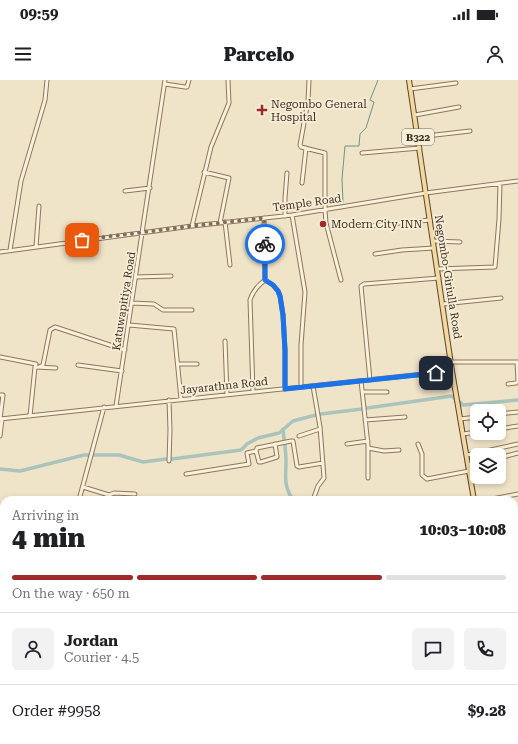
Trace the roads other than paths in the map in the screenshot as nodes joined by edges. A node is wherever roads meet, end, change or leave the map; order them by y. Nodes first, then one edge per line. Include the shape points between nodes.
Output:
1 (47, 80) edge
2 (165, 80) edge
3 (189, 80) edge
4 (228, 80) edge
5 (309, 80) edge
6 (409, 80) edge
7 (456, 83) dead end
8 (165, 84) junction
9 (410, 89) junction
10 (459, 107) dead end
11 (415, 115) junction
12 (470, 131) dead end
13 (418, 136) junction
14 (306, 148) junction
15 (420, 148) junction
16 (362, 153) dead end
17 (204, 172) junction
18 (287, 173) dead end
19 (518, 181) edge
20 (302, 182) dead end
21 (500, 183) junction
22 (150, 188) junction
23 (125, 191) dead end
24 (426, 193) junction
25 (39, 206) dead end
26 (325, 210) junction
27 (292, 215) junction
28 (285, 216) junction
29 (264, 218) junction
30 (430, 220) junction
31 (225, 222) junction
32 (220, 223) junction
33 (192, 226) junction
34 (370, 226) dead end
35 (143, 232) junction
36 (433, 241) junction
37 (460, 242) dead end
38 (36, 247) junction
39 (434, 248) junction
40 (10, 250) junction
41 (0, 252) edge
42 (375, 254) dead end
43 (230, 265) dead end
44 (437, 268) junction
45 (171, 276) dead end
46 (136, 277) junction
47 (439, 278) junction
48 (265, 280) junction
49 (341, 280) dead end
50 (501, 298) dead end
51 (132, 303) junction
52 (443, 304) junction
53 (192, 310) dead end
54 (129, 325) junction
55 (225, 342) dead end
56 (125, 350) junction
57 (0, 357) edge
58 (451, 362) junction
59 (518, 362) edge
60 (178, 364) junction
61 (196, 364) dead end
62 (78, 365) dead end
63 (37, 367) junction
64 (56, 368) dead end
65 (122, 371) junction
66 (452, 371) junction
67 (370, 380) junction
68 (361, 381) junction
69 (508, 384) dead end
70 (314, 386) junction
71 (301, 387) junction
72 (285, 389) junction
73 (253, 392) junction
74 (362, 392) junction
75 (387, 392) dead end
76 (0, 395) edge
77 (227, 395) junction
78 (181, 399) junction
79 (169, 400) junction
80 (116, 406) junction
81 (104, 408) junction
82 (518, 412) edge
83 (506, 413) edge
84 (30, 416) junction
85 (405, 418) dead end
86 (470, 418) edge
87 (1, 419) edge
88 (460, 419) junction
89 (366, 420) junction
90 (518, 426) edge
91 (506, 428) edge
92 (320, 429) junction
93 (470, 433) edge
94 (463, 434) junction
95 (0, 436) edge
96 (299, 436) dead end
97 (368, 441) junction
98 (275, 444) junction
99 (347, 444) dead end
100 (418, 444) dead end
101 (518, 444) edge
102 (368, 448) junction
103 (399, 450) dead end
104 (256, 451) junction
105 (518, 453) edge
106 (467, 455) junction
107 (506, 456) edge
108 (169, 462) dead end
109 (323, 463) junction
110 (468, 465) joint
111 (469, 471) junction
112 (186, 474) dead end
113 (368, 478) dead end
114 (83, 487) junction
115 (135, 494) dead end
116 (518, 494) edge
117 (80, 496) edge
118 (314, 496) edge
119 (473, 496) edge
120 (508, 496) edge

1 - 40 street via 45,100 21,181
2 - 8 street, Katuwapitiya Road
3 - 8 street via 188,87
4 - 17 street via 229,103 210,147
5 - 14 street via 300,145
6 - 9 main road, Negombo-Giriulla Road / B322
7 - 9 street
8 - 22 street, Katuwapitiya Road
9 - 11 main road, Negombo-Giriulla Road / B322
10 - 11 street
11 - 13 main road, Negombo-Giriulla Road / B322
12 - 13 street
13 - 15 main road, Negombo-Giriulla Road / B322
14 - 20 street
14 - 26 street via 325,153
15 - 16 street
15 - 24 main road, Negombo-Giriulla Road / B322
17 - 32 street via 229,178
17 - 33 street
18 - 28 street
19 - 21 street, Temple Road
21 - 24 street, Temple Road
21 - 44 street via 496,267
22 - 23 street
22 - 35 street, Katuwapitiya Road
24 - 26 street, Temple Road
24 - 30 main road, Negombo-Giriulla Road / B322
25 - 38 street
26 - 27 street, Temple Road
26 - 49 street
27 - 28 street, Temple Road
27 - 71 street via 305,292
28 - 29 street, Temple Road
29 - 31 street, Temple Road
29 - 48 street
30 - 34 street
30 - 36 main road, Negombo-Giriulla Road / B322
31 - 32 street, Temple Road
31 - 43 street
32 - 33 street, Temple Road
33 - 35 street, Temple Road
35 - 38 street, Temple Road
35 - 46 street, Katuwapitiya Road
36 - 37 street
36 - 39 main road, Negombo-Giriulla Road / B322
38 - 40 street, Temple Road
39 - 42 street
39 - 44 main road, Negombo-Giriulla Road / B322
40 - 41 street, Temple Road
44 - 47 main road, Negombo-Giriulla Road / B322
45 - 46 street
46 - 51 street, Katuwapitiya Road
47 - 52 main road, Negombo-Giriulla Road / B322
47 - 67 street via 362,286
48 - 72 street via 273,285 280,296 285,350
48 - 73 street via 253,292 250,300
50 - 52 street
51 - 53 street via 154,304 163,310
51 - 54 street, Katuwapitiya Road
52 - 58 main road, Negombo-Giriulla Road / B322
54 - 56 street, Katuwapitiya Road
54 - 60 street via 174,329
55 - 77 street
56 - 63 street via 55,327 50,330 43,365
56 - 65 street, Katuwapitiya Road
57 - 63 street via 36,364
58 - 59 street
58 - 66 main road, Negombo-Giriulla Road / B322
59 - 69 street via 518,381 516,384
60 - 61 street
60 - 78 street
62 - 65 street
63 - 64 street
63 - 84 street
65 - 80 street, Katuwapitiya Road
66 - 67 street, Jayarathna Road
66 - 88 main road, Negombo-Giriulla Road / B322
67 - 68 street, Jayarathna Road
68 - 70 street, Jayarathna Road
68 - 74 street
70 - 71 street, Jayarathna Road
70 - 92 street
71 - 72 street, Jayarathna Road
72 - 73 street, Jayarathna Road
73 - 77 street, Jayarathna Road
74 - 75 street
74 - 89 street
76 - 87 street via 3,395
77 - 78 street, Jayarathna Road
78 - 79 street, Jayarathna Road
79 - 80 street, Jayarathna Road
79 - 108 street
80 - 81 street, Jayarathna Road
81 - 84 street, Jayarathna Road
81 - 114 street
82 - 83 street
84 - 87 street, Jayarathna Road
85 - 89 street
86 - 88 street
87 - 95 street
88 - 94 main road, Negombo-Giriulla Road / B322
89 - 97 street
90 - 91 street
92 - 96 street
92 - 109 street
93 - 94 street
94 - 106 main road, Negombo-Giriulla Road / B322
97 - 99 street
97 - 102 street
98 - 104 street via 257,448
98 - 104 street via 277,456 261,462
98 - 109 street via 293,441 299,467
100 - 111 street via 422,454 424,478
101 - 106 street
102 - 103 street
102 - 113 street
104 - 112 street via 247,453 249,464
105 - 107 street
106 - 110 main road, Negombo-Giriulla Road / B322
109 - 118 street via 324,478
110 - 111 main road, Negombo-Giriulla Road / B322
111 - 119 main road, Negombo-Giriulla Road / B322
114 - 115 street via 109,495
114 - 117 street
116 - 120 street

